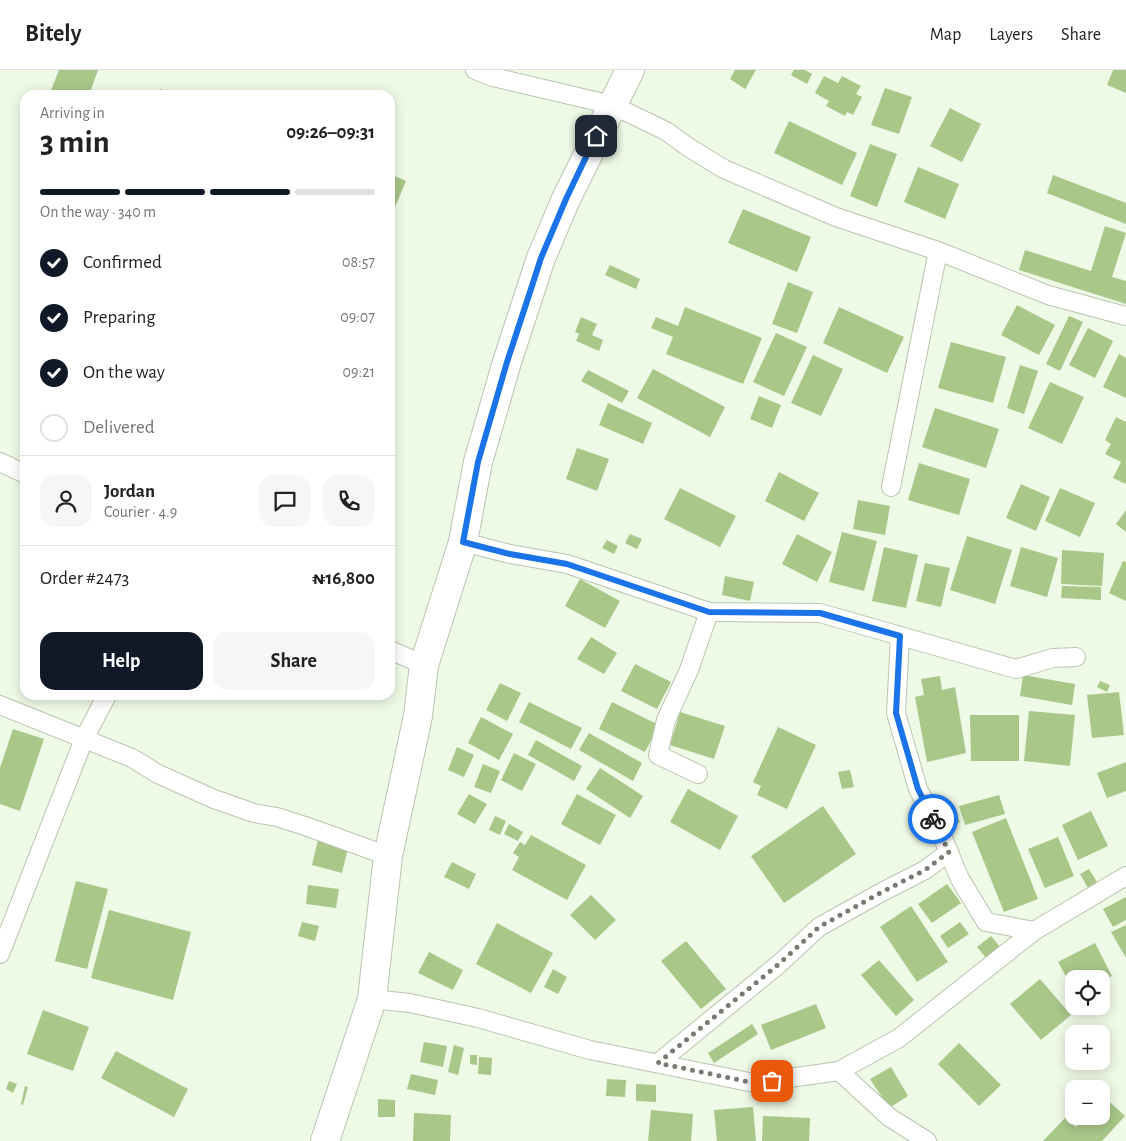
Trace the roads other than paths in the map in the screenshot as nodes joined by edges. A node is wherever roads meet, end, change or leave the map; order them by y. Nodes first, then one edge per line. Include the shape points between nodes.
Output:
1 (475, 70) edge
2 (630, 70) edge
3 (612, 106) junction
4 (938, 251) junction
5 (1126, 316) edge
6 (0, 462) edge
7 (20, 472) edge
8 (891, 487) dead end
9 (463, 542) junction
10 (709, 612) junction
11 (900, 636) junction
12 (395, 652) edge
13 (1076, 657) dead end
14 (424, 665) junction
15 (104, 700) edge
16 (0, 705) edge
17 (84, 739) junction
18 (698, 774) dead end
19 (949, 852) junction
20 (388, 856) junction
21 (1126, 876) edge
22 (1034, 931) junction
23 (0, 950) edge
24 (372, 999) junction
25 (658, 1063) junction
26 (840, 1072) junction
27 (325, 1141) edge
28 (927, 1141) edge

1 - 3 street
2 - 3 main road
3 - 4 street via 666,131 724,169 836,217
3 - 9 main road via 541,258 478,462
4 - 5 street via 1048,295
4 - 8 street
6 - 7 street
9 - 10 street via 567,564
9 - 14 main road
10 - 11 street via 820,613
10 - 18 street via 689,670 666,720 658,755
11 - 13 street via 1016,670 1053,658
11 - 19 street via 896,713 918,789
12 - 14 street
14 - 20 main road via 418,716
15 - 17 street
16 - 17 street
17 - 20 street via 132,758 158,774 214,799 254,813 277,816
17 - 23 street
19 - 22 street via 960,879 986,922
19 - 25 street via 925,870 819,927
20 - 24 main road
21 - 22 street
22 - 26 street via 899,1038
24 - 25 street via 410,1003 478,1018 590,1050
24 - 27 main road
25 - 26 street via 754,1083
26 - 28 street via 889,1118

